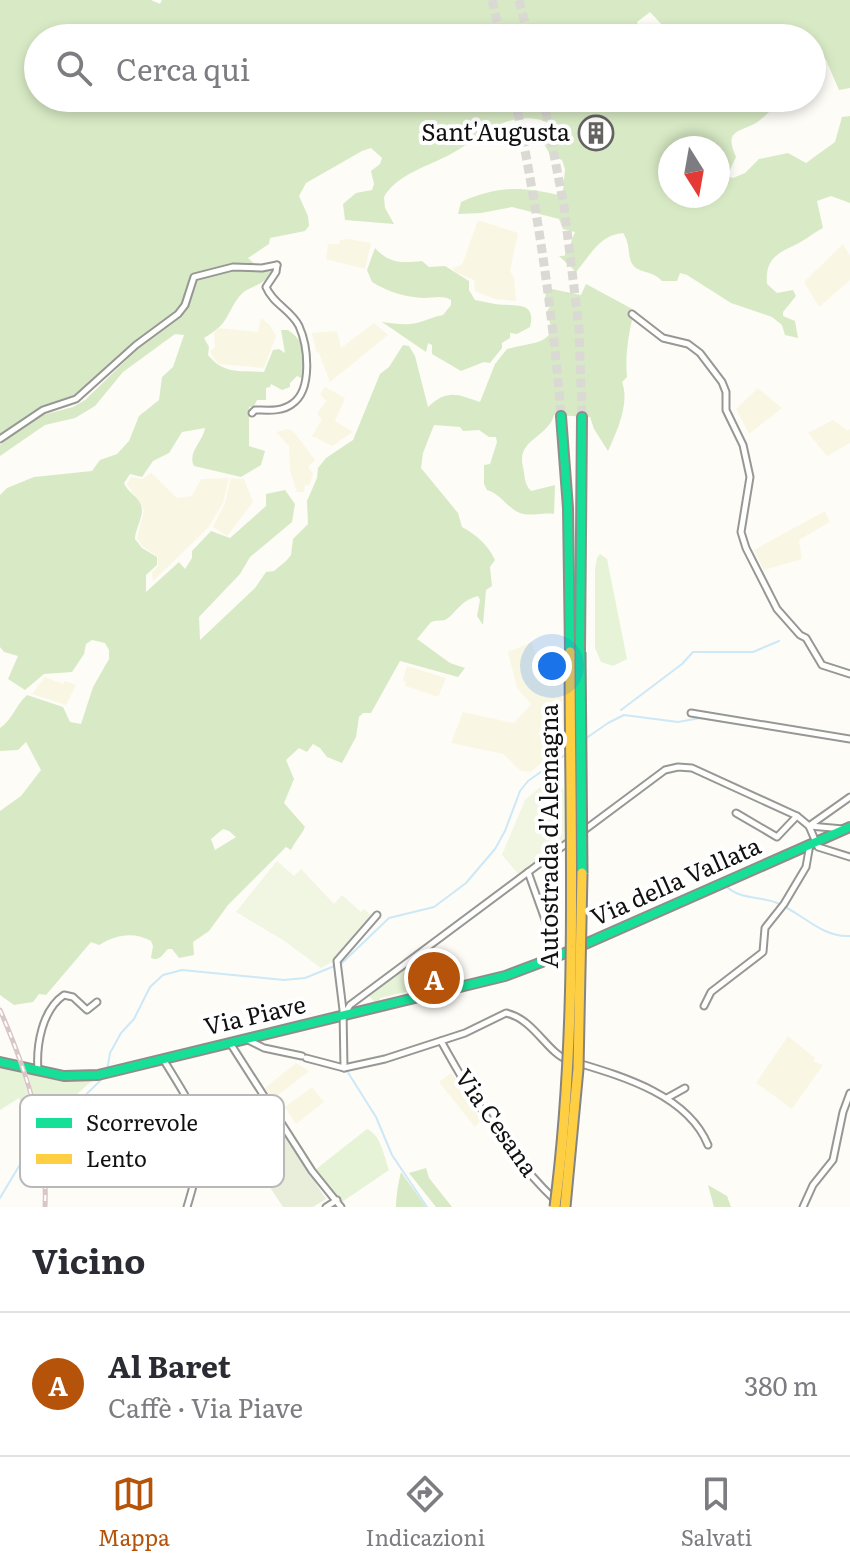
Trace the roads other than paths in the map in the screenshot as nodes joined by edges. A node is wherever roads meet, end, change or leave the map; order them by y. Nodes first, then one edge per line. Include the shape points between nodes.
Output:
1 (632, 314) dead end
2 (252, 413) dead end
3 (561, 416) tunnel mouth
4 (582, 417) tunnel mouth
5 (0, 439) edge
6 (575, 652) junction
7 (850, 674) edge
8 (691, 713) dead end
9 (850, 739) edge
10 (850, 797) edge
11 (736, 813) dead end
12 (797, 816) junction
13 (809, 826) junction
14 (847, 828) edge
15 (813, 843) junction
16 (850, 857) edge
17 (528, 872) junction
18 (377, 915) dead end
19 (558, 956) junction
20 (518, 972) joint
21 (97, 1002) dead end
22 (704, 1006) dead end
23 (344, 1016) junction
24 (246, 1039) junction
25 (441, 1041) junction
26 (230, 1043) junction
27 (163, 1059) junction
28 (0, 1062) edge
29 (344, 1068) junction
30 (38, 1071) junction
31 (685, 1088) dead end
32 (850, 1093) edge
33 (187, 1095) edge
34 (263, 1095) edge
35 (667, 1098) junction
36 (284, 1128) edge
37 (708, 1145) dead end
38 (193, 1187) edge
39 (337, 1200) junction
40 (187, 1207) edge
41 (326, 1207) edge
42 (341, 1207) edge
43 (555, 1207) edge
44 (564, 1207) edge
45 (803, 1207) edge

1 - 7 street via 663,338 700,353 722,382 726,410 743,445 750,477 741,532 769,596 822,665
2 - 5 street via 288,407 304,384 306,364 298,326 266,287 277,265 233,267 194,277 178,314 76,399 43,410
3 - 6 main road, Autostrada d'Alemagna
4 - 6 main road, Autostrada d'Alemagna
6 - 43 main road, Autostrada d'Alemagna, bridge via 571,1037
6 - 44 main road, Autostrada d'Alemagna, bridge via 580,1038
8 - 9 street
10 - 13 street
11 - 12 street via 777,837
12 - 13 street
12 - 17 street via 692,768 678,767 665,770
13 - 14 street
13 - 15 street
14 - 15 main road, Via della Vallata
15 - 16 street
15 - 19 main road, Via della Vallata
15 - 22 street via 806,867 764,931 763,952 711,992
17 - 19 street
17 - 23 street via 350,1005
18 - 23 street via 337,962
19 - 20 main road, Via della Vallata
20 - 23 main road, Via Piave
21 - 30 street via 87,1010 64,995 51,1006 38,1049
23 - 24 main road, Via Piave
23 - 29 street
24 - 26 main road, Via Piave
24 - 29 street
25 - 29 street
25 - 35 street via 513,1014 560,1057
25 - 44 street, Via Cesana via 483,1113
26 - 27 main road, Via Piave
26 - 34 street
27 - 30 main road, Via Piave via 98,1075
27 - 33 street
28 - 30 main road, Via Piave
31 - 35 street
32 - 45 street via 833,1160
35 - 37 street via 699,1128
36 - 39 street
38 - 40 street
39 - 41 street
39 - 42 street

